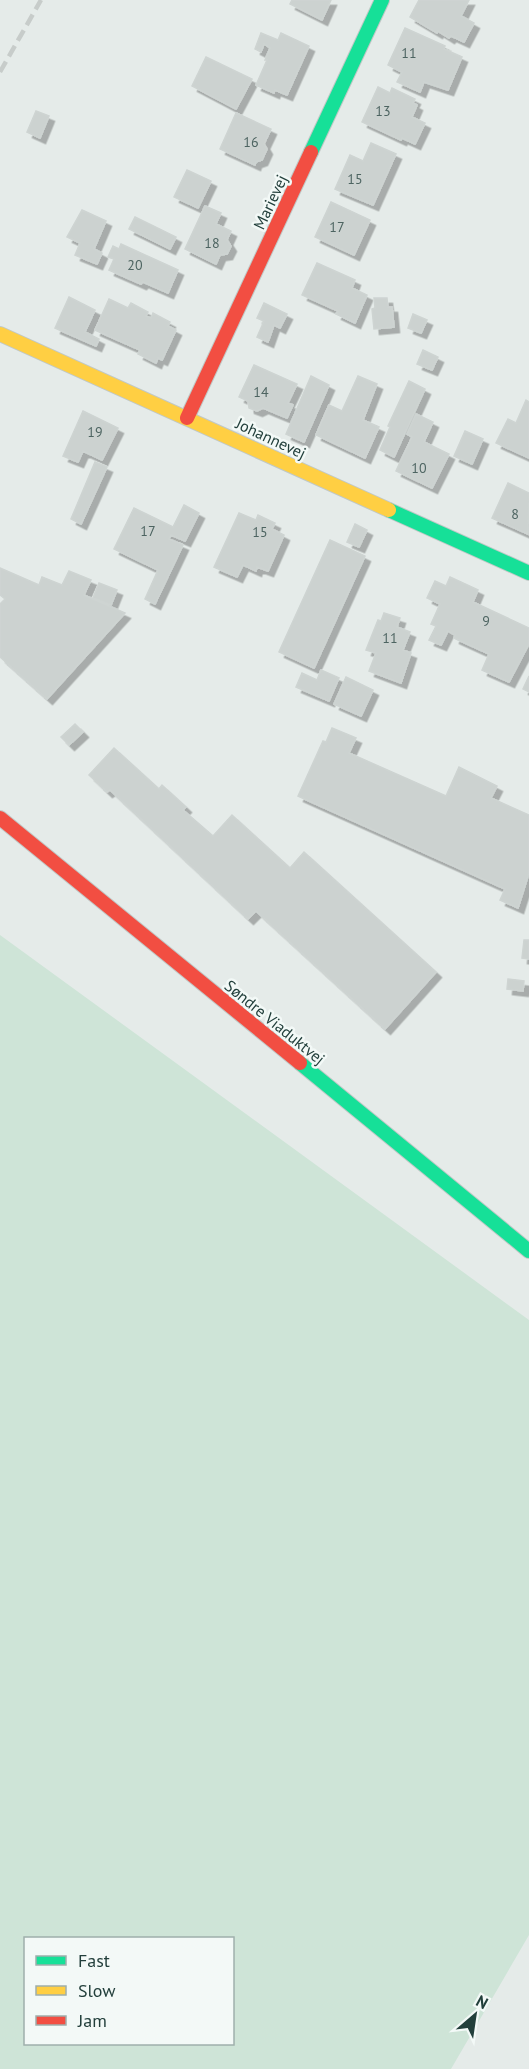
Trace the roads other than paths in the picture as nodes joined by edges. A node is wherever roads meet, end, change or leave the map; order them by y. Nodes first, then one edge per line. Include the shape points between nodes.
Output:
1 (382, 0) edge
2 (0, 334) edge
3 (187, 418) junction
4 (529, 573) edge
5 (0, 818) edge
6 (529, 1251) edge

1 - 3 street, Marievej
2 - 3 street, Johannevej
3 - 4 street, Johannevej
5 - 6 street, Søndre Viaduktvej

